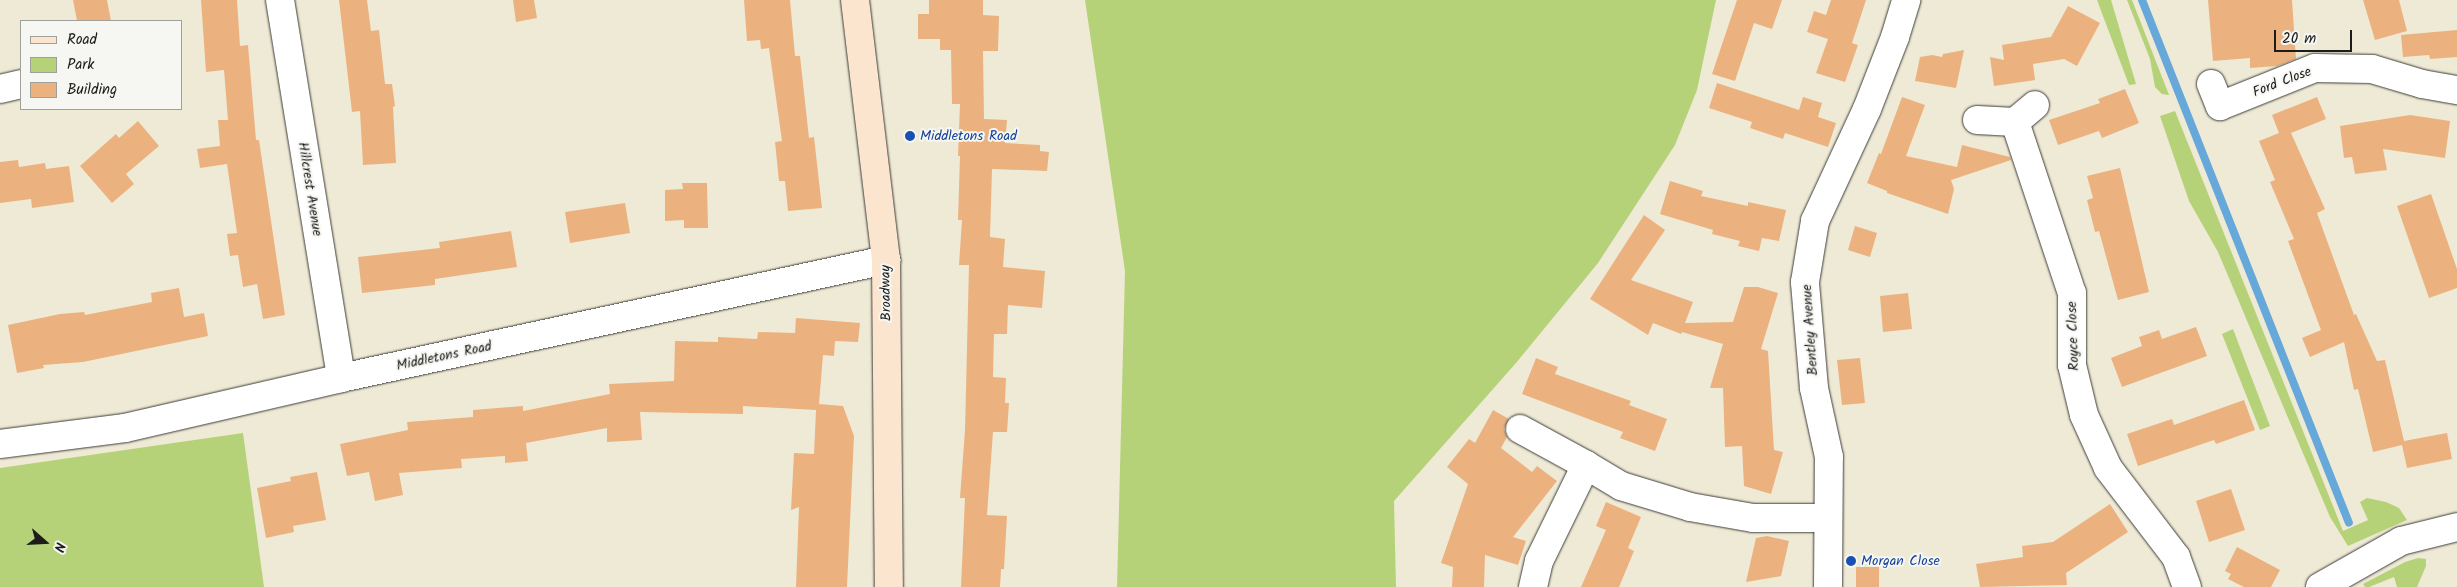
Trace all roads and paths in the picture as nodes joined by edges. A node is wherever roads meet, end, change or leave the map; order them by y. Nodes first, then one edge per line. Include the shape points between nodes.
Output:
1 (280, 0) edge
2 (856, 0) edge
3 (1906, 0) edge
4 (20, 84) edge
5 (2211, 84) dead end
6 (0, 89) edge
7 (2457, 90) edge
8 (1977, 120) dead end
9 (886, 260) junction
10 (341, 378) junction
11 (1520, 429) dead end
12 (0, 444) edge
13 (1586, 465) junction
14 (1828, 518) junction
15 (2457, 527) edge
16 (889, 587) edge
17 (1533, 587) edge
18 (1828, 587) edge
19 (2187, 587) edge
20 (2320, 587) edge

1 - 10 street, Hillcrest Avenue
2 - 9 main road, Broadway
3 - 14 street, Bentley Avenue via 1867,109 1815,221 1805,282 1814,388 1829,457
4 - 6 street
5 - 7 street, Ford Close via 2220,106 2315,68 2372,70
8 - 19 street, Royce Close via 2025,114 2072,294 2072,365 2084,416 2108,468 2176,557
9 - 10 street, Middletons Road
9 - 16 main road, Broadway
10 - 12 street, Middletons Road via 125,428
11 - 13 street
13 - 14 street via 1622,486 1690,507 1753,518
13 - 17 street via 1539,561
14 - 18 street, Bentley Avenue
15 - 20 street via 2401,542

